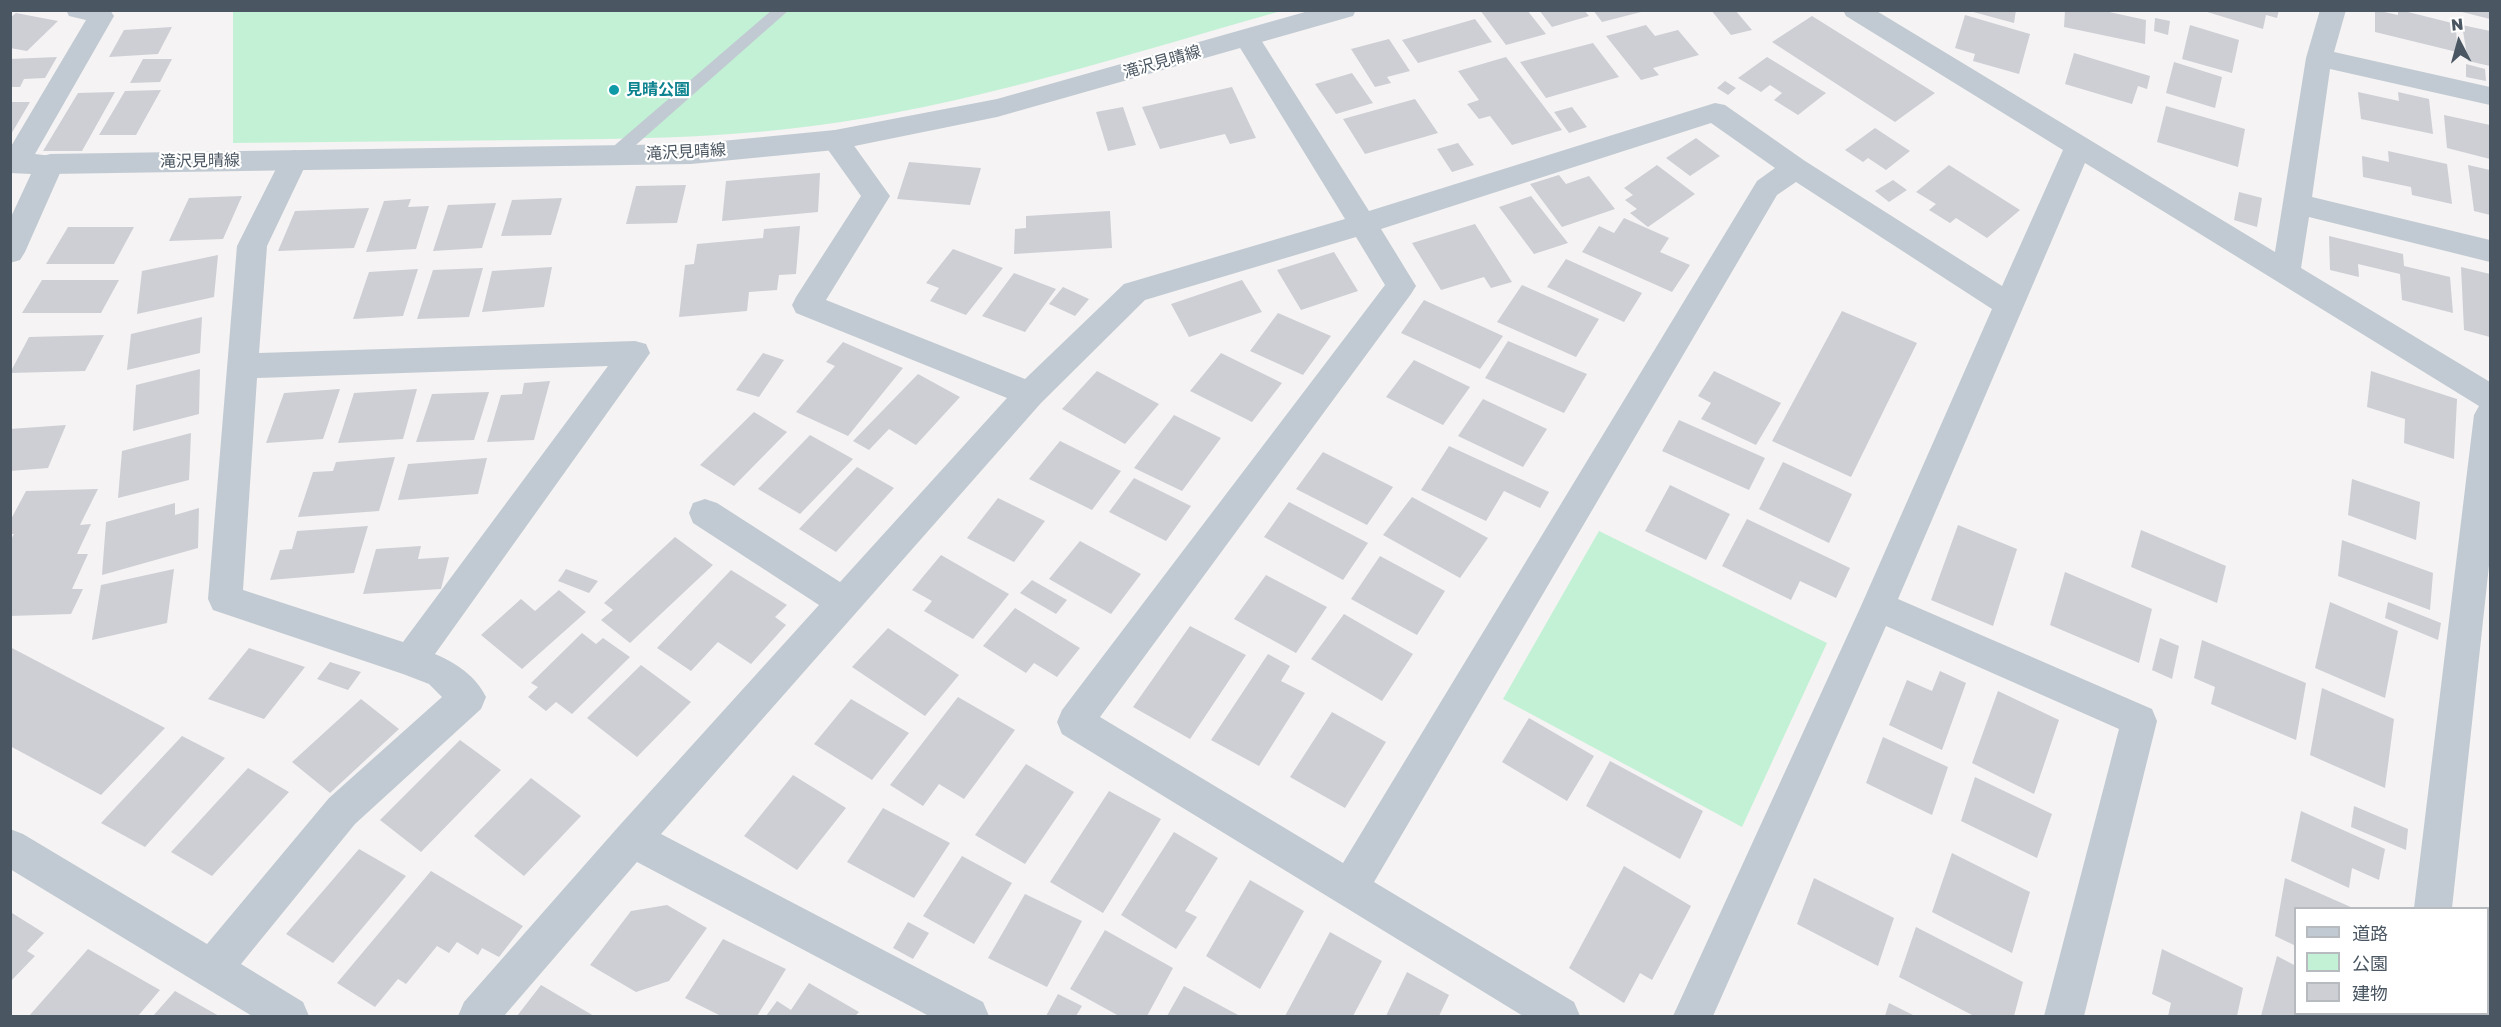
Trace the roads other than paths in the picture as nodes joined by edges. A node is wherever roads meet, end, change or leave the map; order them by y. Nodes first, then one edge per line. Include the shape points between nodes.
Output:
1 (78, 10) edge
2 (782, 10) edge
3 (1344, 10) edge
4 (1854, 10) edge
5 (2333, 10) edge
6 (1247, 38) junction
7 (2319, 58) junction
8 (2490, 96) edge
9 (835, 140) junction
10 (2078, 147) junction
11 (614, 155) junction
12 (294, 160) junction
13 (13, 164) edge
14 (50, 164) junction
15 (1795, 168) junction
16 (2298, 204) junction
17 (1363, 224) junction
18 (2490, 251) edge
19 (10, 252) edge
20 (2286, 272) junction
21 (2010, 306) junction
22 (244, 366) junction
23 (1030, 394) junction
24 (2490, 397) edge
25 (2490, 415) edge
26 (705, 513) dead end
27 (843, 602) junction
28 (1878, 606) junction
29 (410, 660) junction
30 (632, 839) junction
31 (10, 847) edge
32 (1350, 887) junction
33 (2433, 907) edge
34 (213, 968) junction
35 (289, 1017) edge
36 (478, 1017) edge
37 (969, 1017) edge
38 (1560, 1017) edge
39 (1693, 1017) edge
40 (2064, 1017) edge

1 - 13 street via 101,16
2 - 11 lane
3 - 6 street, 滝沢見晴線
4 - 10 street
5 - 7 street
6 - 9 street, 滝沢見晴線 via 997,108
6 - 17 street
7 - 8 street
7 - 16 street
9 - 11 street, 滝沢見晴線 via 691,154
9 - 23 street via 876,196 807,305
10 - 20 street
10 - 21 street
11 - 12 street, 滝沢見晴線
12 - 14 street, 滝沢見晴線
12 - 22 street via 252,246
13 - 14 street, 滝沢見晴線
14 - 19 street
15 - 17 street via 1715,112
15 - 21 street
15 - 32 street via 1767,188
16 - 18 street
16 - 20 street
17 - 23 street via 1135,292
17 - 32 street via 1401,286 1075,722
20 - 24 street
21 - 28 street
22 - 29 street via 225,599
22 - 29 street via 635,352
23 - 27 street
25 - 33 street
26 - 27 street
27 - 30 street
28 - 39 street
28 - 40 street via 2139,722
29 - 34 street via 441,673 468,697 342,811
30 - 36 street
30 - 37 street
31 - 34 street
32 - 38 street
34 - 35 street

